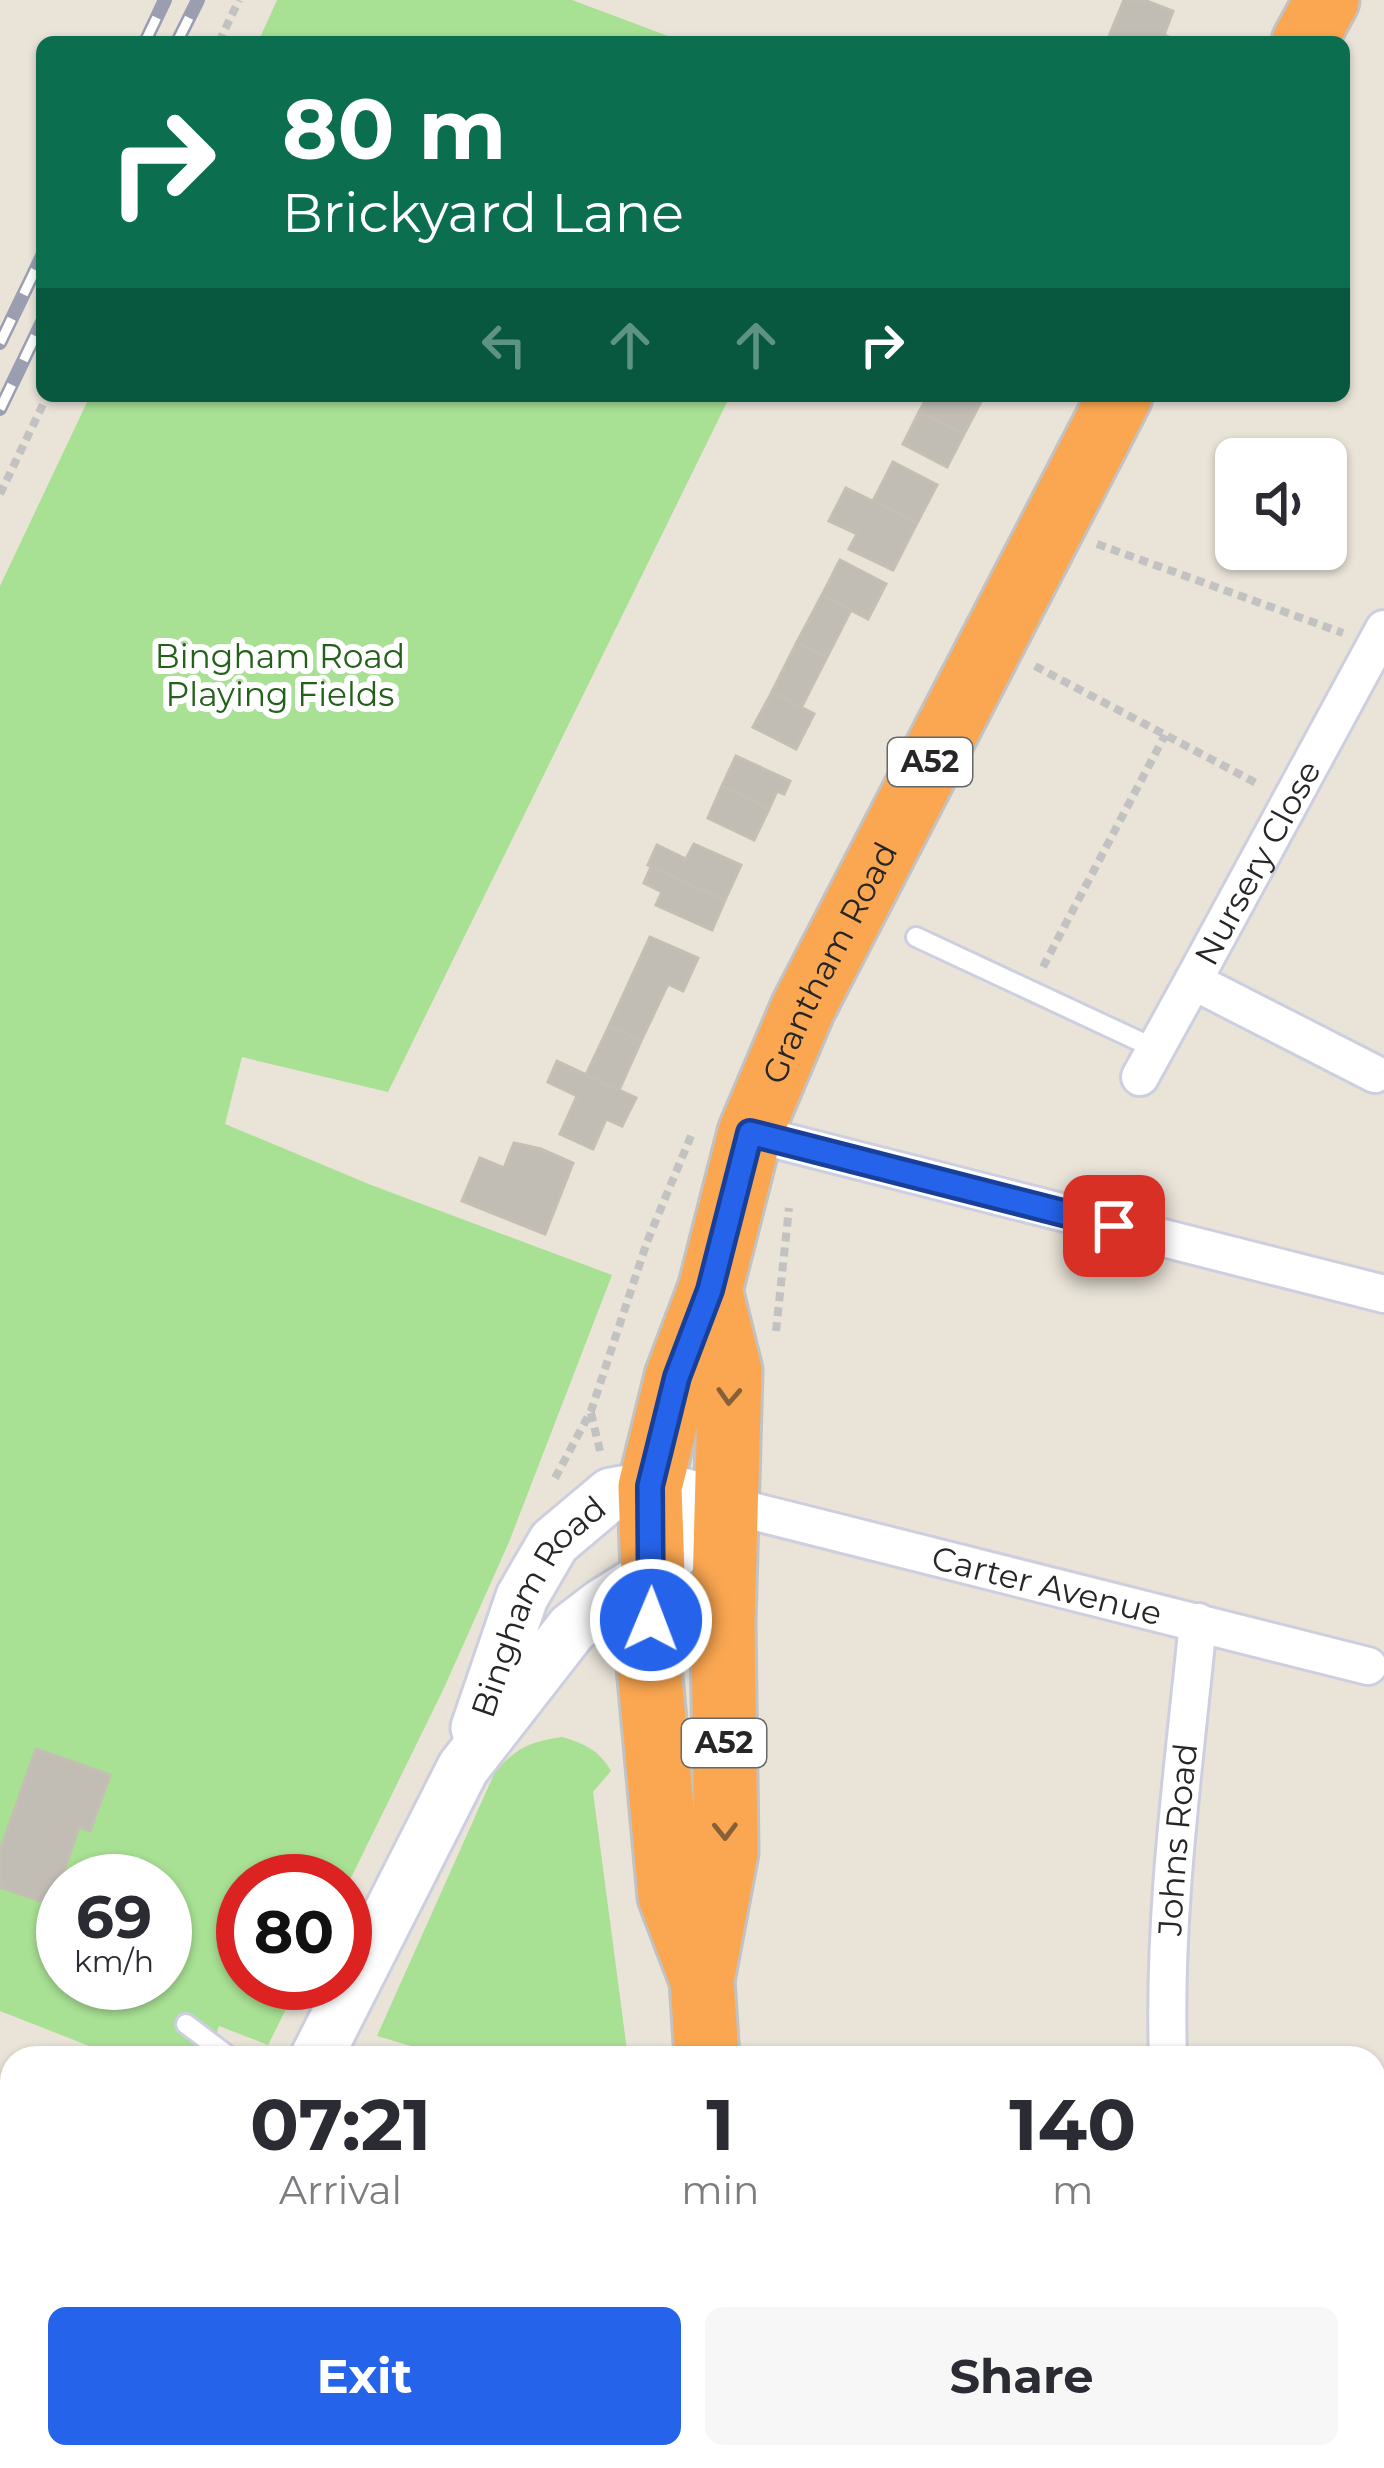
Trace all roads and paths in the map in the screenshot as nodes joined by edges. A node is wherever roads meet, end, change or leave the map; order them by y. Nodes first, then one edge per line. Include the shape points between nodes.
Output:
1 (239, 0) edge
2 (1327, 0) edge
3 (222, 36) edge
4 (1307, 36) edge
5 (44, 402) edge
6 (1117, 402) edge
7 (0, 494) edge
8 (1053, 528) junction
9 (1380, 637) edge
10 (991, 643) junction
11 (1165, 735) junction
12 (1291, 802) junction
13 (916, 937) dead end
14 (1193, 981) junction
15 (1030, 990) junction
16 (1148, 1063) joint
17 (1375, 1074) dead end
18 (749, 1132) junction
19 (710, 1290) junction
20 (1384, 1294) edge
21 (776, 1331) dead end
22 (650, 1486) junction
23 (546, 1495) dead end
24 (724, 1504) junction
25 (652, 1574) junction
26 (1198, 1622) junction
27 (1368, 1666) dead end
28 (463, 1768) junction
29 (702, 1980) junction
30 (186, 2024) dead end
31 (215, 2046) edge
32 (322, 2046) edge
33 (706, 2046) edge
34 (1168, 2046) edge

1 - 3 path
2 - 4 highway
5 - 7 path
6 - 8 highway, Grantham Road / A52
8 - 9 path
8 - 10 highway, Grantham Road / A52
9 - 12 street, Nursery Close
10 - 11 path
10 - 18 highway, Grantham Road / A52 via 813,989
11 - 12 path
11 - 15 path
12 - 14 street, Nursery Close
13 - 15 lane
14 - 16 street
14 - 17 street, Nursery Close
15 - 16 lane
18 - 19 highway, Grantham Road / A52
18 - 20 street
18 - 21 path via 793,1173
18 - 23 path via 646,1242 591,1411
19 - 22 highway, Grantham Road / A52 via 677,1377
19 -> 24 highway, Grantham Road / A52 via 730,1371
22 - 24 street
22 - 25 highway, Grantham Road / A52
22 - 28 street, Bingham Road via 611,1495 554,1542 522,1597
24 - 25 street, Bingham Road
24 - 26 street, Carter Avenue
24 -> 29 highway, Grantham Road / A52 via 726,1852
25 - 28 street, Bingham Road via 572,1628
25 - 29 highway, Grantham Road / A52 via 649,1666 670,1896
26 - 27 street, Carter Avenue
26 - 34 street, Johns Road via 1170,1911
28 - 32 street, Bingham Road
29 - 33 highway, Grantham Road / A52
30 - 31 lane

